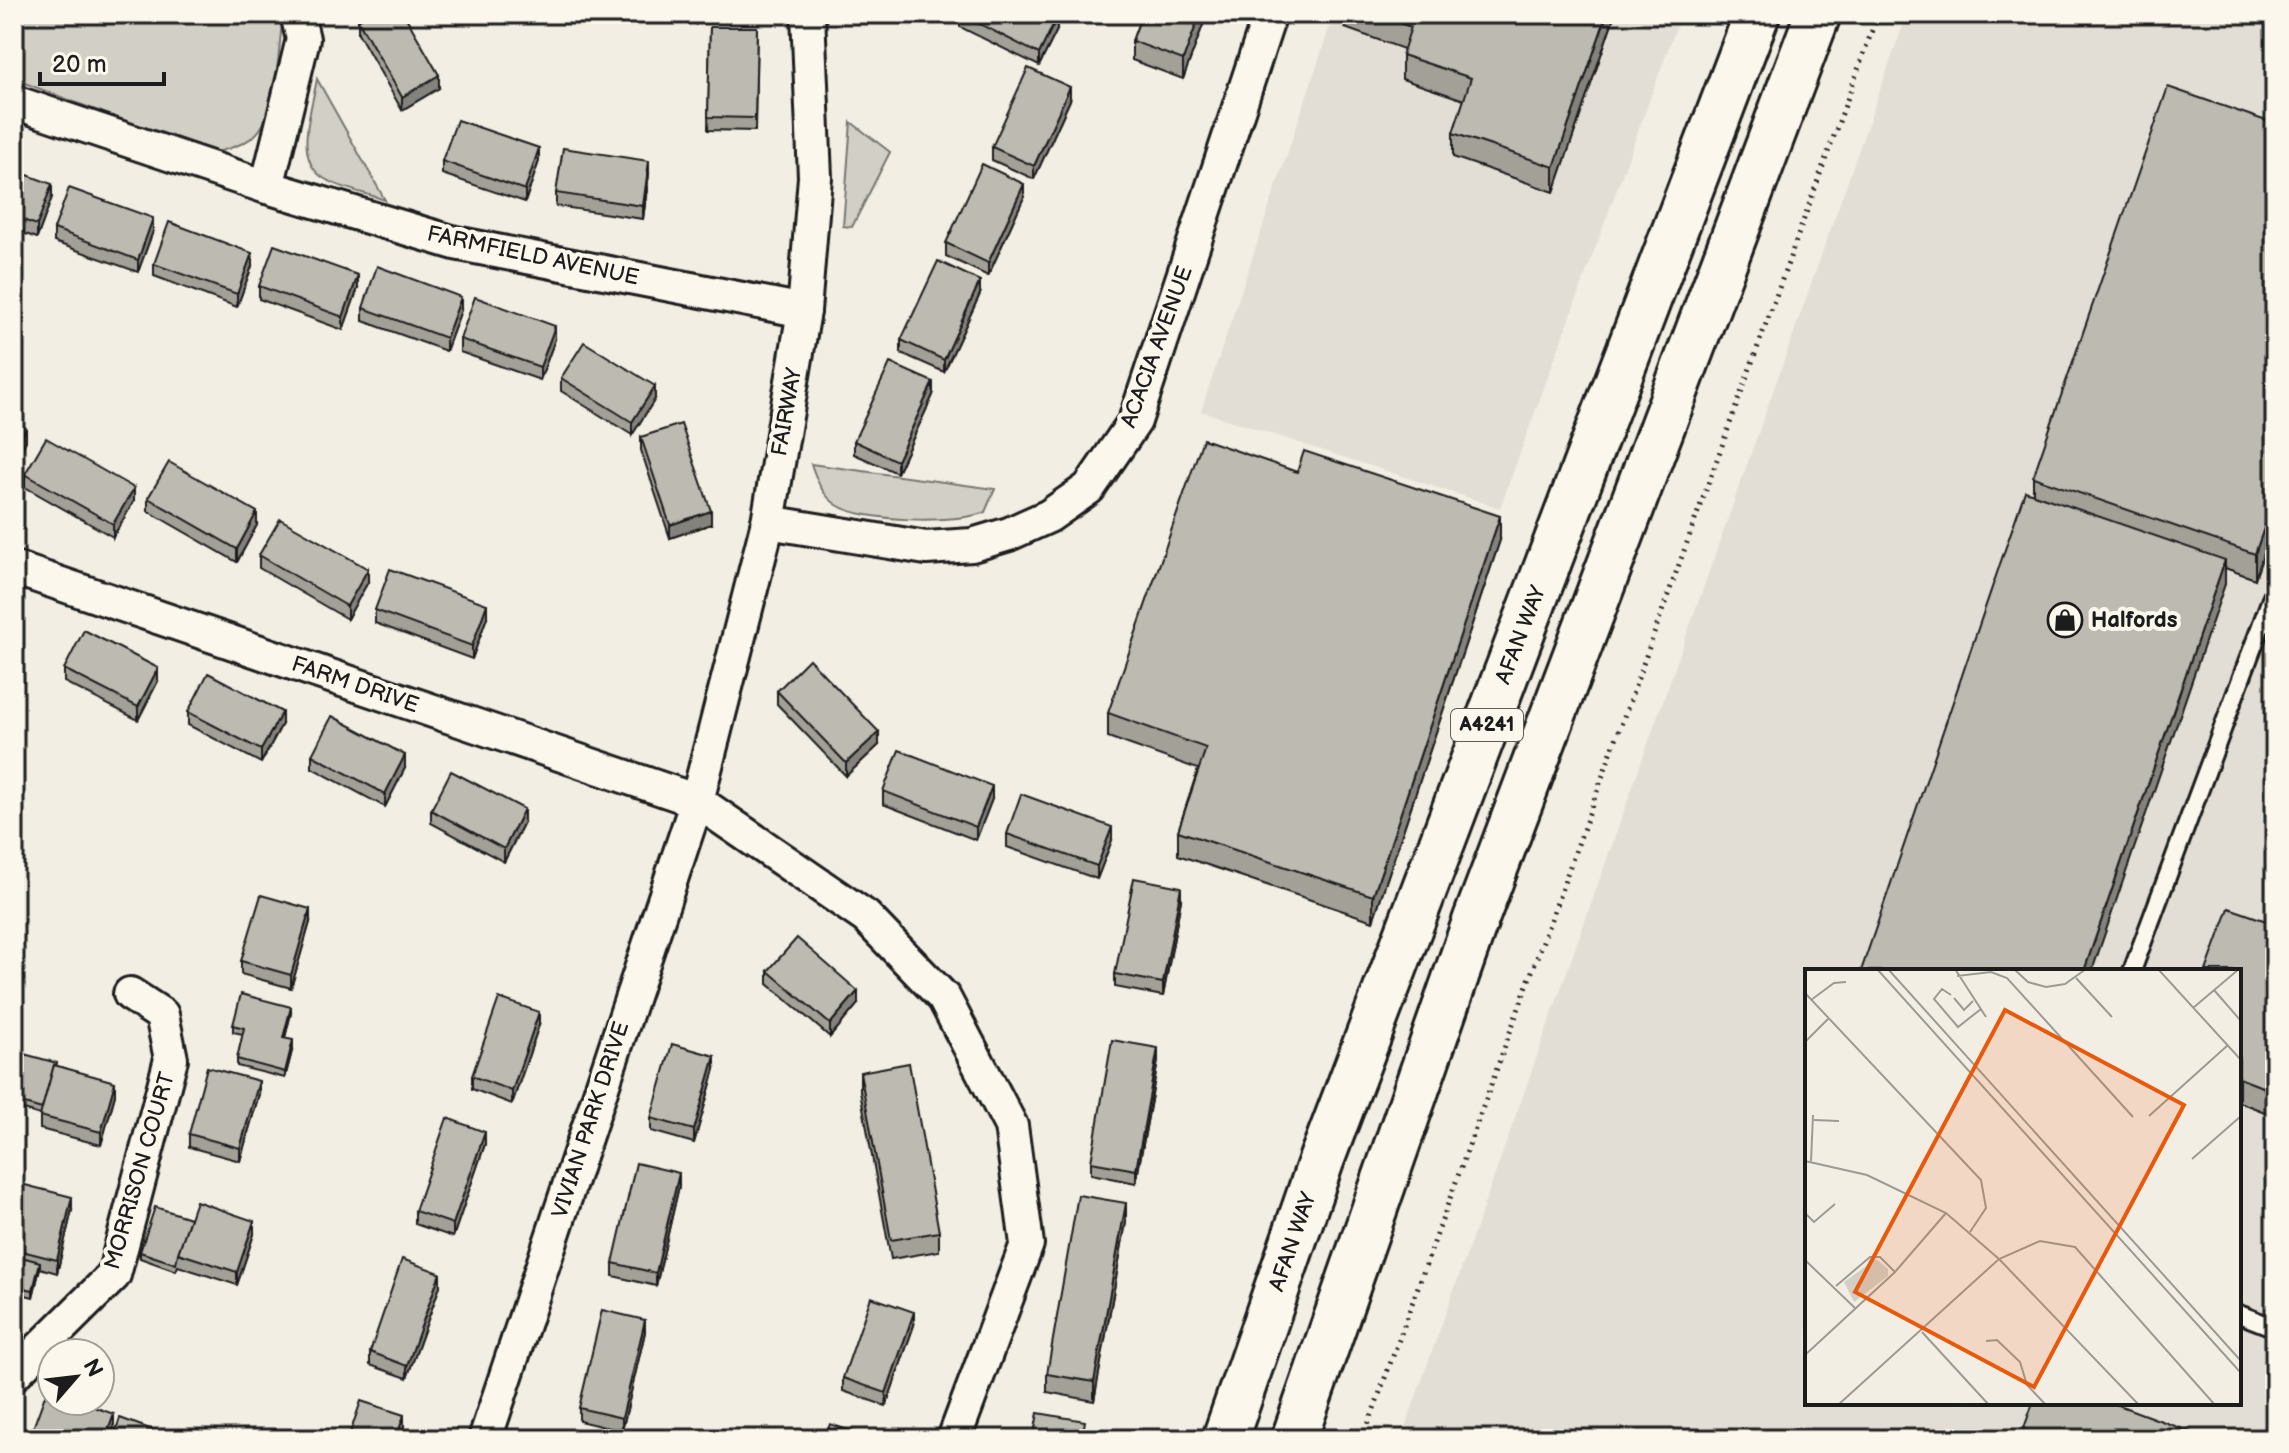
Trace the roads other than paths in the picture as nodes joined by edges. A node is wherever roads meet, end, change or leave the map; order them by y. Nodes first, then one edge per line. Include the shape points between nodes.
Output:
1 (297, 14) edge
2 (808, 14) edge
3 (1270, 14) edge
4 (1757, 14) edge
5 (1818, 14) edge
6 (14, 102) edge
7 (267, 187) junction
8 (804, 311) junction
9 (768, 522) junction
10 (14, 568) edge
11 (2275, 588) edge
12 (697, 801) junction
13 (2133, 969) edge
14 (130, 994) dead end
15 (2241, 1315) edge
16 (2275, 1328) edge
17 (14, 1374) edge
18 (485, 1439) edge
19 (954, 1439) edge
20 (1225, 1439) edge
21 (1294, 1439) edge

1 - 7 street via 303,39
2 - 8 street, FAIRWAY via 815,177
3 - 9 street, ACACIA AVENUE via 1135,421 1089,488 1049,516 972,545 926,548
4 - 20 main road, AFAN WAY / A4241 via 1321,1161
5 - 21 main road, A4241 via 1476,919
6 - 7 street, FARMFIELD AVENUE
7 - 8 street, FARMFIELD AVENUE via 455,243
8 - 9 street, FAIRWAY
9 - 12 street, FAIRWAY
10 - 12 street, FARM DRIVE
11 - 13 lane
12 - 18 street, VIVIAN PARK DRIVE
12 - 19 street, FARM DRIVE via 866,917 944,998 1011,1126 1027,1244
14 - 17 street, MORRISON COURT via 162,1015 171,1059 114,1275
15 - 16 lane

